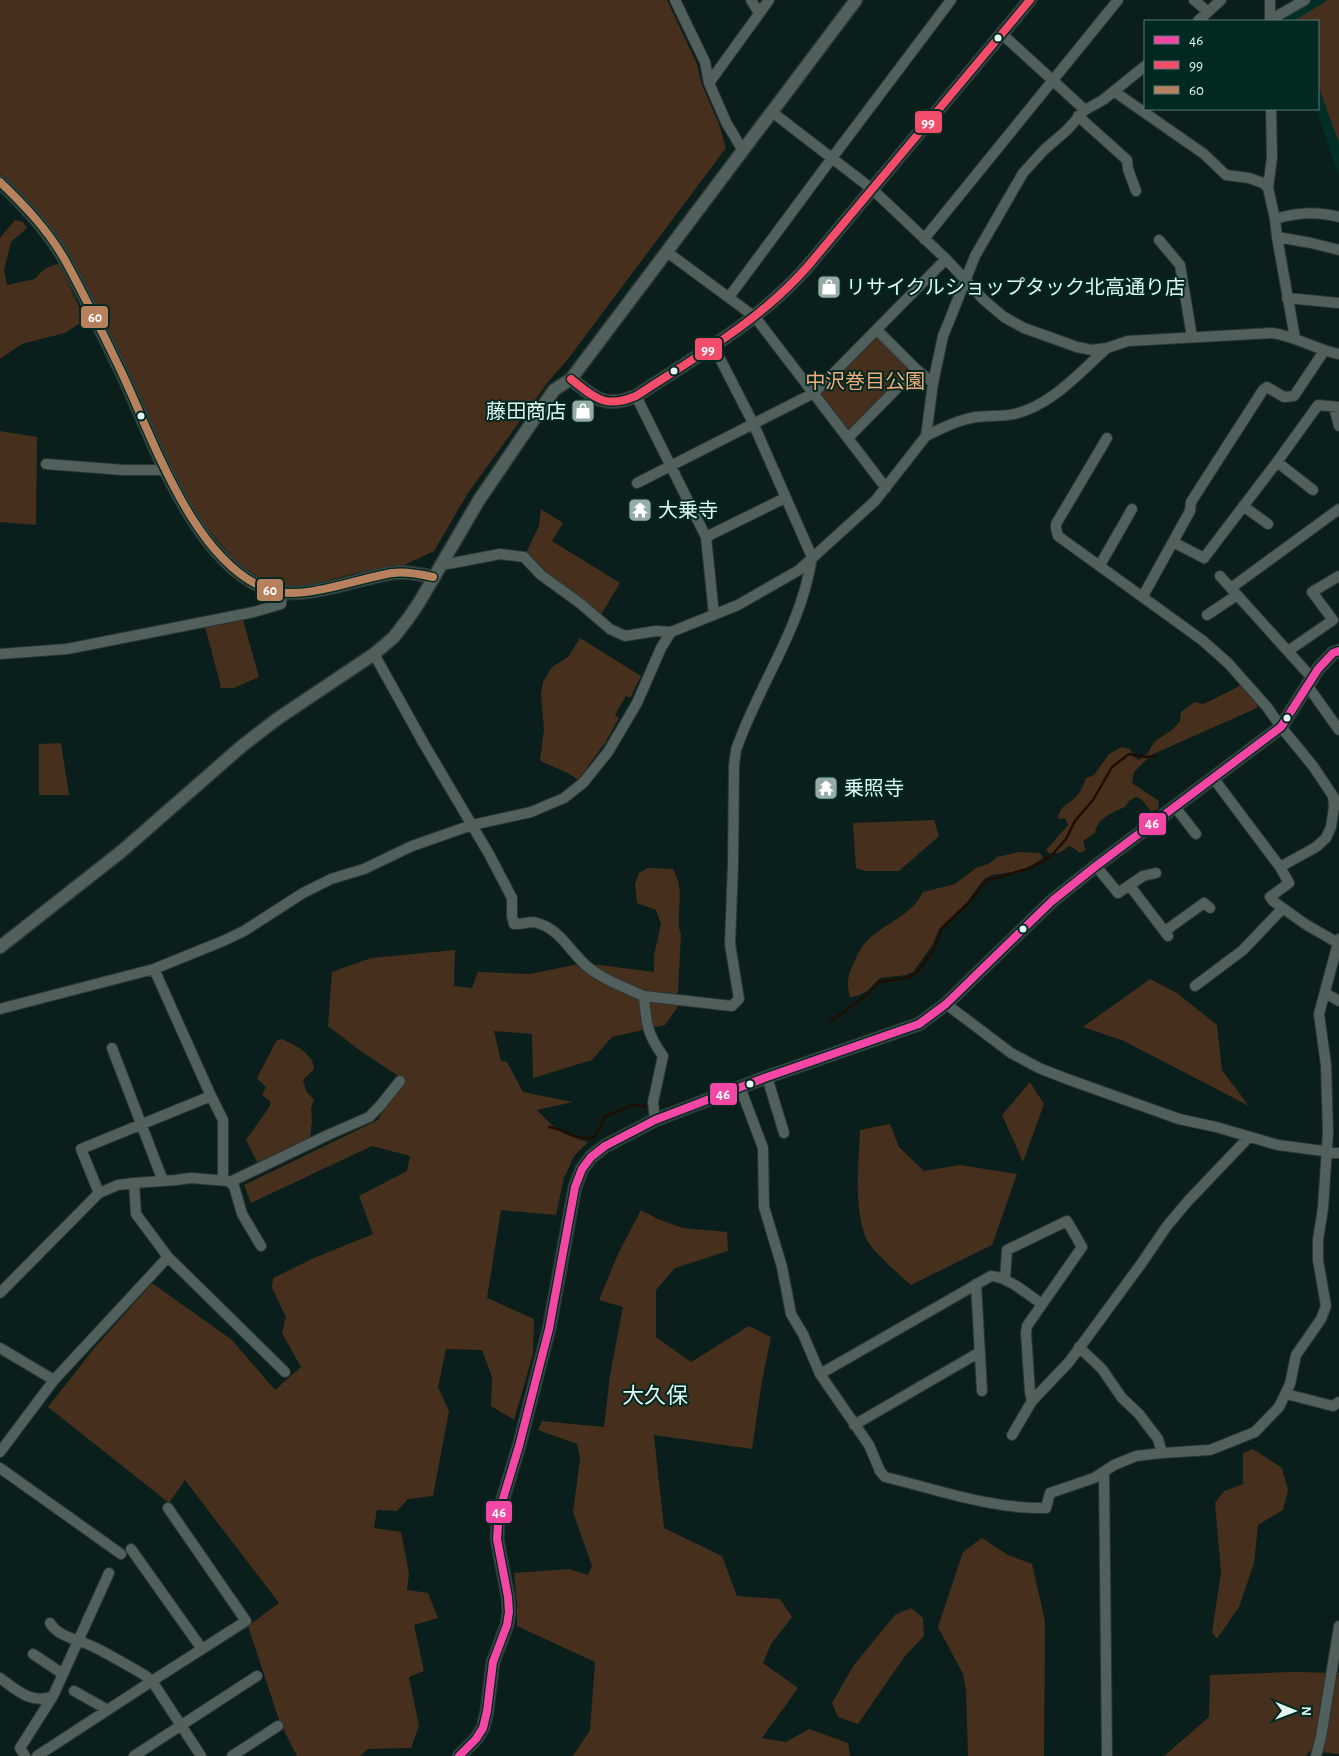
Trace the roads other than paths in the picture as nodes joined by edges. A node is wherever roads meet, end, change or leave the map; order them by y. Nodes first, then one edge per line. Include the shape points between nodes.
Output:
1 (675, 0) edge
2 (751, 0) edge
3 (769, 0) edge
4 (856, 0) edge
5 (951, 0) edge
6 (1030, 0) edge
7 (1118, 0) edge
8 (1194, 0) edge
9 (1222, 0) edge
10 (1270, 0) edge
11 (1305, 0) edge
12 (1208, 12) junction
13 (759, 13) junction
14 (1199, 20) edge
15 (1270, 20) edge
16 (1272, 20) edge
17 (1002, 34) junction
18 (1144, 67) edge
19 (1052, 81) junction
20 (709, 83) junction
21 (1115, 92) junction
22 (1271, 110) edge
23 (772, 112) junction
24 (1082, 113) junction
25 (743, 151) junction
26 (832, 158) junction
27 (0, 182) edge
28 (1268, 188) junction
29 (872, 189) junction
30 (1136, 191) dead end
31 (1339, 217) edge
32 (1275, 219) junction
33 (1277, 237) junction
34 (924, 238) junction
35 (1159, 240) dead end
36 (1339, 250) edge
37 (667, 252) junction
38 (946, 259) junction
39 (965, 279) junction
40 (729, 297) junction
41 (1287, 298) junction
42 (1339, 303) edge
43 (755, 317) junction
44 (877, 330) junction
45 (1192, 337) junction
46 (1296, 338) junction
47 (713, 345) junction
48 (1107, 348) junction
49 (1324, 351) junction
50 (1339, 354) edge
51 (916, 369) junction
52 (571, 379) junction
53 (933, 383) junction
54 (814, 393) junction
55 (636, 396) junction
56 (1337, 407) edge
57 (753, 424) junction
58 (1339, 426) edge
59 (926, 436) junction
60 (848, 438) junction
61 (1107, 438) dead end
62 (1277, 462) junction
63 (46, 464) dead end
64 (671, 465) junction
65 (167, 470) junction
66 (637, 483) dead end
67 (886, 488) junction
68 (1313, 490) dead end
69 (786, 498) junction
70 (1242, 506) junction
71 (1132, 509) dead end
72 (1339, 509) edge
73 (1268, 524) dead end
74 (706, 537) junction
75 (1173, 542) junction
76 (812, 557) junction
77 (440, 564) junction
78 (1100, 565) junction
79 (1220, 576) dead end
80 (1339, 576) edge
81 (433, 577) junction
82 (1234, 592) junction
83 (282, 593) junction
84 (1143, 596) junction
85 (714, 615) junction
86 (1206, 615) dead end
87 (671, 632) junction
88 (1288, 651) junction
89 (1339, 651) edge
90 (0, 654) edge
91 (374, 654) junction
92 (1309, 682) junction
93 (1281, 727) junction
94 (1339, 730) edge
95 (1214, 779) junction
96 (1336, 800) edge
97 (1175, 807) junction
98 (472, 825) junction
99 (1196, 834) dead end
100 (1096, 866) junction
101 (1280, 867) junction
102 (1156, 873) dead end
103 (1130, 886) junction
104 (1210, 908) dead end
105 (1282, 908) junction
106 (1339, 941) edge
107 (0, 947) edge
108 (154, 969) junction
109 (1195, 986) dead end
110 (1325, 993) junction
111 (644, 996) junction
112 (1339, 1001) edge
113 (946, 1004) junction
114 (0, 1010) edge
115 (112, 1048) dead end
116 (767, 1077) junction
117 (400, 1081) dead end
118 (740, 1087) junction
119 (211, 1096) junction
120 (656, 1120) junction
121 (142, 1124) junction
122 (784, 1133) dead end
123 (1249, 1136) junction
124 (1326, 1152) junction
125 (1339, 1153) edge
126 (163, 1181) junction
127 (227, 1181) junction
128 (134, 1183) junction
129 (99, 1193) junction
130 (261, 1246) dead end
131 (168, 1257) junction
132 (1005, 1279) junction
133 (976, 1284) junction
134 (0, 1293) edge
135 (1042, 1304) junction
136 (1079, 1347) junction
137 (0, 1348) edge
138 (980, 1352) junction
139 (285, 1372) dead end
140 (820, 1374) junction
141 (54, 1380) junction
142 (982, 1391) dead end
143 (1286, 1394) junction
144 (1032, 1401) junction
145 (1339, 1402) edge
146 (854, 1425) junction
147 (1012, 1435) dead end
148 (0, 1452) edge
149 (1162, 1453) junction
150 (0, 1468) edge
151 (1104, 1473) junction
152 (168, 1508) dead end
153 (131, 1549) dead end
154 (121, 1554) dead end
155 (109, 1573) dead end
156 (50, 1622) dead end
157 (1339, 1626) edge
158 (78, 1642) junction
159 (202, 1649) junction
160 (33, 1654) dead end
161 (64, 1674) junction
162 (257, 1676) dead end
163 (0, 1678) edge
164 (152, 1681) junction
165 (74, 1690) dead end
166 (52, 1696) junction
167 (108, 1710) junction
168 (181, 1725) junction
169 (278, 1726) dead end
170 (20, 1754) edge
171 (461, 1755) edge
172 (37, 1756) edge
173 (134, 1756) edge
174 (202, 1756) edge
175 (232, 1756) edge
176 (1107, 1756) edge
177 (1316, 1756) edge

1 - 20 street via 704,62
2 - 13 street
3 - 13 street
4 - 23 street
5 - 26 street
6 - 17 street
7 - 19 street
8 - 12 street
9 - 12 street
10 - 15 street
11 - 16 street
12 - 14 street
13 - 20 street
17 - 19 street
17 - 29 street
18 - 21 street
19 - 24 street
19 - 34 street
20 - 25 street
21 - 24 street
21 - 28 street via 1204,154 1226,174 1249,178
22 - 28 street via 1272,157
23 - 25 street
23 - 26 street
24 - 30 street via 1128,160
24 - 39 street via 1023,173
25 - 37 street
26 - 29 street
26 - 40 street
27 - 65 street via 42,224 64,259
28 - 32 street
29 - 34 street
29 - 43 street via 792,285
31 - 32 street via 1314,212
32 - 33 street
33 - 36 street
33 - 41 street
34 - 38 street
35 - 45 street via 1180,265
37 - 40 street
37 - 52 street
38 - 39 street
38 - 44 street
39 - 48 street via 1004,317 1024,328 1077,347
39 - 53 street via 944,336
40 - 43 street
41 - 42 street
41 - 46 street
43 - 47 street
43 - 54 street
44 - 51 street
44 - 54 street
45 - 46 street via 1272,333
45 - 48 street via 1128,341
46 - 49 street
47 - 55 street
47 - 57 street
48 - 59 street via 1048,399 1031,408 1014,414 977,416
49 - 50 street
49 - 75 street via 1294,396 1284,398 1267,387 1263,390 1191,502 1190,511
51 - 53 street
51 - 60 street
52 - 55 street via 601,400 612,403
52 - 77 street via 554,390
53 - 59 street
54 - 57 street
54 - 60 street
55 - 64 street
56 - 58 street
56 - 62 street via 1318,405
57 - 64 street
57 - 69 street
59 - 67 street
60 - 67 street
61 - 78 street via 1056,528 1058,536
62 - 68 street
62 - 70 street
63 - 65 street
64 - 66 street
64 - 74 street
65 - 83 street via 193,521 212,546 245,577 266,589
67 - 76 street
69 - 74 street
69 - 76 street
70 - 73 street
70 - 75 street via 1204,558
71 - 78 street
72 - 82 street
74 - 85 street
75 - 84 street
76 - 85 street via 779,583
76 - 111 street via 809,580 795,621 736,750 730,944 739,999 732,1006
77 - 81 street
77 - 87 street via 500,554 524,557 541,575 610,629 625,636
78 - 84 street
79 - 82 street
80 - 88 street via 1312,592 1333,620
81 - 83 street via 393,573 315,590
81 - 91 street via 394,637
82 - 86 street
82 - 88 street
83 - 90 street via 280,604 254,612 67,649
84 - 93 street via 1228,662 1268,707
85 - 87 street
87 - 98 street via 627,721 583,783 564,798 531,812
88 - 92 street
89 - 92 street via 1333,653
91 - 98 street
91 - 107 street via 242,746 122,851
92 - 93 street
92 - 94 street
93 - 95 street
93 - 96 street
95 - 97 street
95 - 101 street
96 - 101 street via 1326,838
97 - 99 street
97 - 100 street
98 - 108 street via 325,882 244,931
98 - 111 street via 512,898 514,924 533,922 543,925 562,939 588,968
100 - 103 street via 1115,892
100 - 113 street via 1052,901
101 - 105 street via 1289,883 1270,896
102 - 103 street via 1143,876
103 - 104 street via 1166,934 1204,903
105 - 106 street
105 - 109 street via 1243,950
106 - 110 street
108 - 114 street
108 - 119 street
110 - 112 street
110 - 124 street via 1319,1014 1326,1065
111 - 120 street via 647,1026 652,1041 663,1056 653,1102
113 - 116 street via 920,1024
113 - 123 street via 1011,1053 1038,1068 1179,1119
115 - 121 street
116 - 118 street
116 - 122 street
117 - 127 street via 368,1117
118 - 120 street
118 - 140 street via 763,1148 764,1207 792,1314
119 - 121 street
119 - 127 street via 222,1120
120 - 171 street via 605,1146 591,1157 575,1187 550,1329 499,1512 496,1539 508,1597 507,1625 492,1662 483,1728
121 - 126 street
121 - 129 street via 81,1149
123 - 124 street
123 - 136 street via 1167,1226
124 - 125 street
124 - 143 street via 1318,1240 1326,1306 1322,1319 1296,1355
126 - 127 street via 191,1178
126 - 128 street
127 - 130 street via 234,1186 242,1214
128 - 129 street
128 - 131 street via 136,1214
129 - 134 street
131 - 139 street
131 - 141 street
132 - 133 street via 991,1276
132 - 135 street
132 - 135 street via 1007,1250 1067,1221 1082,1247
133 - 138 street
133 - 140 street
135 - 144 street via 1027,1326 1026,1333
136 - 144 street
136 - 149 street via 1139,1414 1158,1439
137 - 141 street
138 - 142 street
138 - 146 street
140 - 146 street
141 - 148 street
143 - 145 street via 1333,1406
143 - 149 street via 1279,1407 1255,1432 1210,1450
144 - 147 street
146 - 151 street via 886,1477 974,1501 1022,1509 1046,1508 1050,1493
149 - 151 street via 1136,1456
150 - 154 street
151 - 176 street
152 - 159 street via 246,1621
153 - 159 street
155 - 158 street
156 - 158 street via 54,1628
157 - 177 street
158 - 161 street
158 - 164 street via 96,1648
159 - 164 street
160 - 161 street
161 - 166 street
162 - 168 street
163 - 166 street via 27,1696 40,1700
164 - 167 street
164 - 168 street
165 - 167 street
166 - 170 street
167 - 172 street
168 - 173 street
168 - 174 street
169 - 175 street

